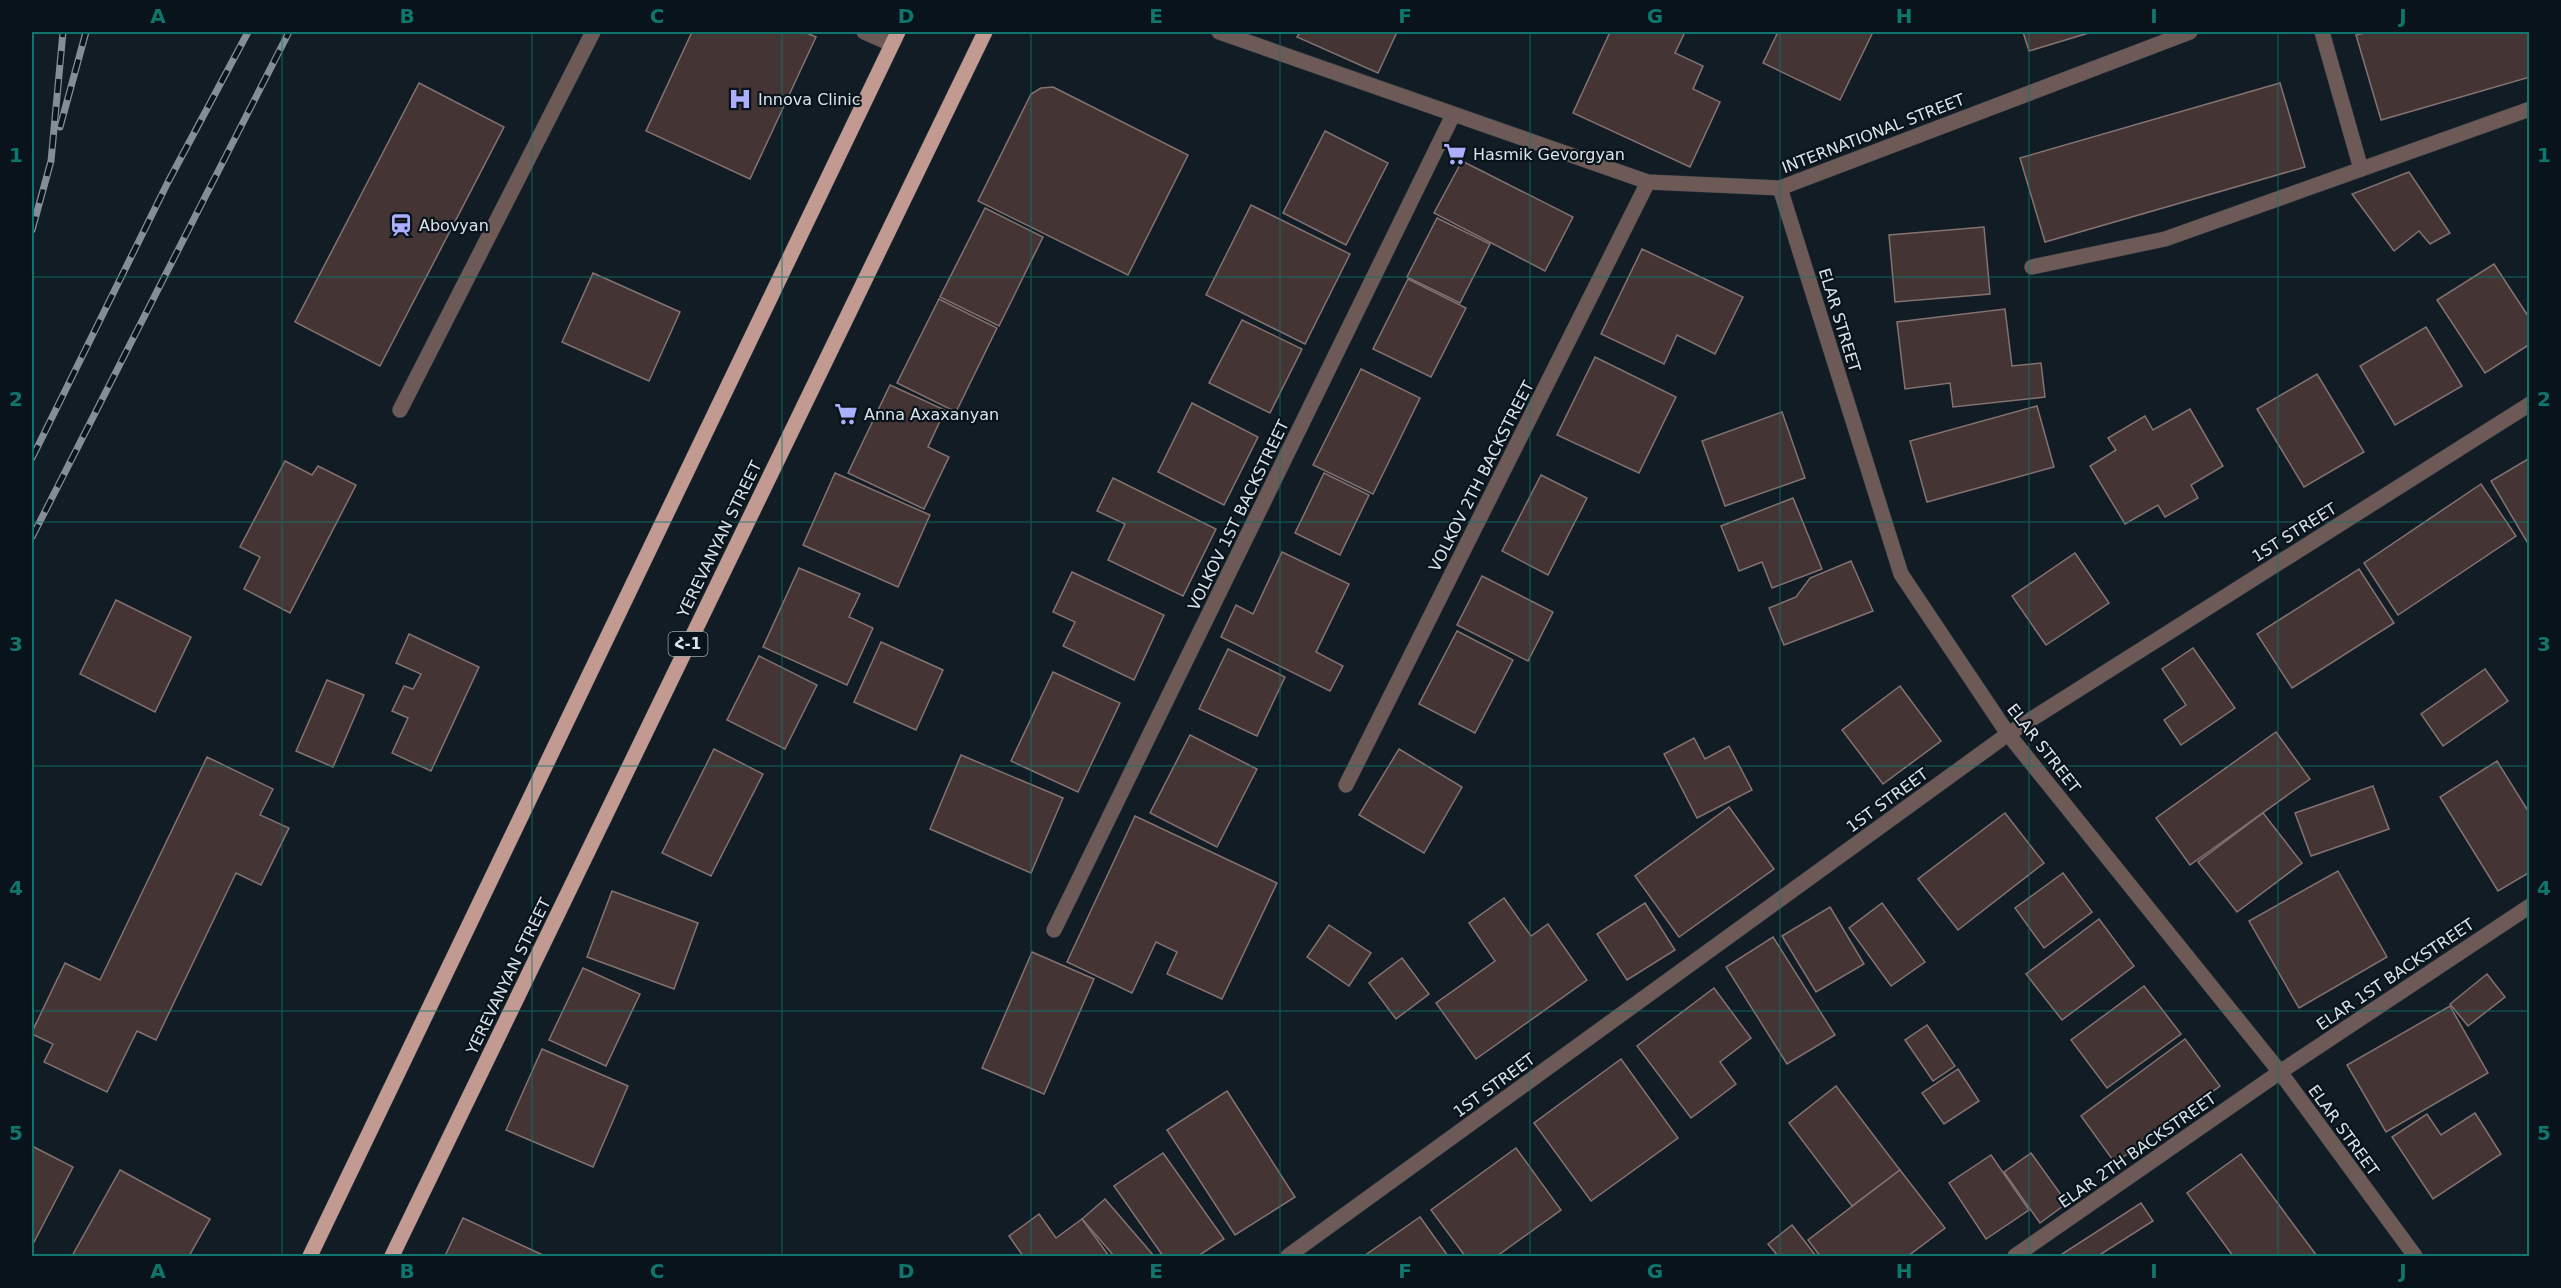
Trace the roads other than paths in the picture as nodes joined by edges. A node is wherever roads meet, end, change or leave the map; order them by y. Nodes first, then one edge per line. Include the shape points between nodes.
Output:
1 (593, 32) edge
2 (864, 32) edge
3 (985, 32) edge
4 (1219, 32) edge
5 (2190, 32) edge
6 (2322, 32) edge
7 (895, 38) edge
8 (2529, 109) edge
9 (1453, 115) junction
10 (2361, 169) junction
11 (1648, 182) junction
12 (1780, 188) junction
13 (2032, 267) dead end
14 (2529, 404) edge
15 (400, 410) dead end
16 (2008, 734) junction
17 (1346, 785) dead end
18 (2529, 906) edge
19 (1054, 930) dead end
20 (2280, 1072) junction
21 (310, 1257) edge
22 (392, 1257) edge
23 (1288, 1257) edge
24 (2015, 1257) edge
25 (2415, 1257) edge

1 - 15 street
2 - 7 street
3 - 22 main road, YEREVANYAN STREET / Հ-1
4 - 9 street, INTERNATIONAL STREET
5 - 12 street, INTERNATIONAL STREET
6 - 10 street
7 - 21 main road
8 - 10 street
9 - 11 street, INTERNATIONAL STREET
9 - 19 street, VOLKOV 1ST BACKSTREET
10 - 13 street via 2165,239
11 - 12 street, INTERNATIONAL STREET
11 - 17 street, VOLKOV 2TH BACKSTREET
12 - 16 street, ELAR STREET via 1901,574
14 - 16 street, 1ST STREET
16 - 20 street, ELAR STREET
16 - 23 street, 1ST STREET
18 - 20 street, ELAR 1ST BACKSTREET
20 - 24 street, ELAR 2TH BACKSTREET
20 - 25 street, ELAR STREET

